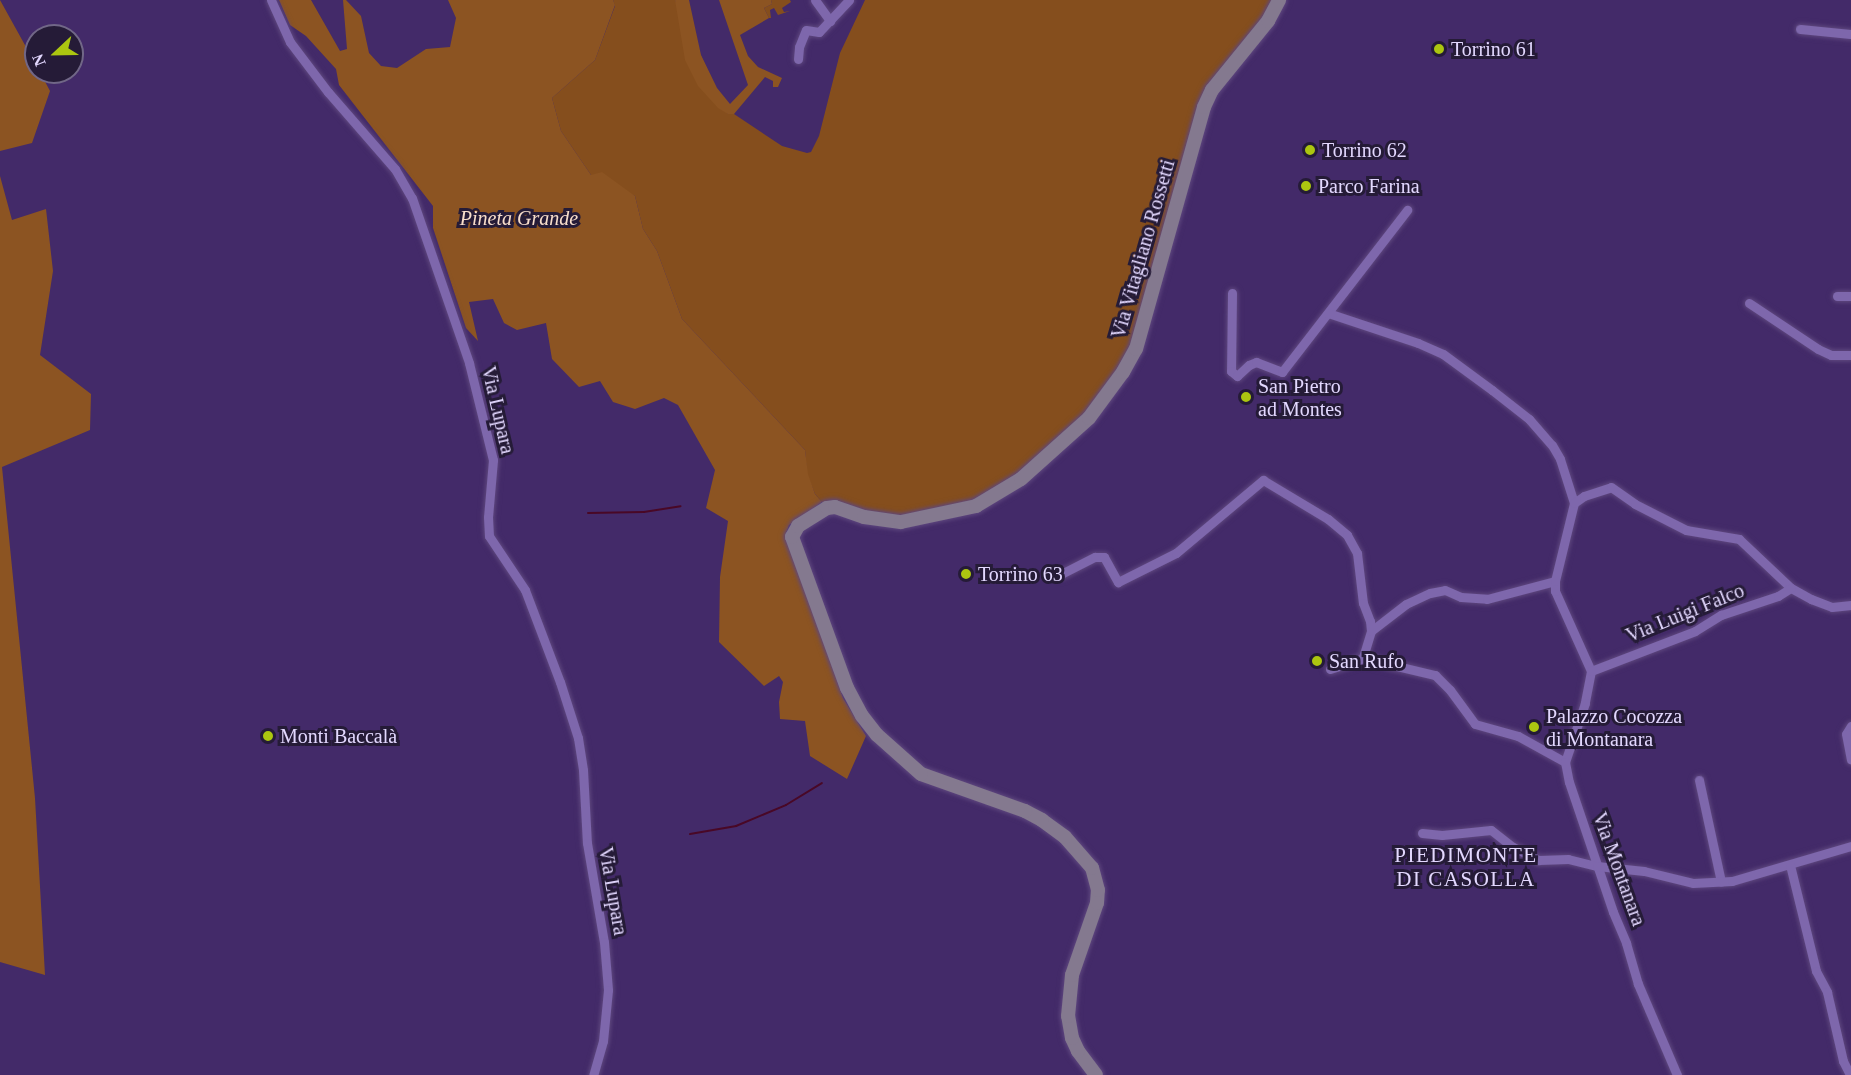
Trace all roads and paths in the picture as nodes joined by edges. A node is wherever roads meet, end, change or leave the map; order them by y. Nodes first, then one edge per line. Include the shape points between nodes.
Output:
1 (272, 0) edge
2 (814, 0) edge
3 (849, 0) edge
4 (1279, 0) edge
5 (830, 21) junction
6 (1800, 29) dead end
7 (1851, 34) edge
8 (798, 59) dead end
9 (1407, 210) dead end
10 (1232, 292) dead end
11 (1837, 296) dead end
12 (1851, 296) edge
13 (1749, 303) dead end
14 (1328, 313) junction
15 (1851, 356) edge
16 (1574, 503) junction
17 (1061, 574) dead end
18 (1555, 581) junction
19 (1791, 588) junction
20 (1851, 605) edge
21 (1371, 631) junction
22 (1363, 658) junction
23 (1330, 669) dead end
24 (1591, 671) junction
25 (1851, 726) edge
26 (1851, 760) edge
27 (1565, 762) junction
28 (1699, 780) dead end
29 (1422, 833) dead end
30 (1851, 846) edge
31 (1790, 865) junction
32 (1597, 866) junction
33 (1721, 882) junction
34 (593, 1075) edge
35 (1096, 1075) edge
36 (1677, 1075) edge
37 (1850, 1075) edge

1 - 34 street, Via Lupara via 290,42 395,170 412,198 469,363 493,460 489,536 525,590 578,738 587,843 608,990 603,1041
2 - 5 street
3 - 5 street
4 - 35 street, Via Vitagliano Rossetti via 1268,21 1212,90 1204,107 1136,349 1089,418 1021,479 976,506 901,522 827,508 798,526 792,537 847,688 877,735 921,774 1042,820 1065,837 1092,868 1097,903 1072,975 1068,1016 1078,1051
5 - 8 street via 818,33 806,30
6 - 7 street
9 - 14 street
10 - 14 street via 1230,367 1237,376 1252,362 1277,371 1286,369
11 - 12 street
13 - 15 street via 1818,349
14 - 16 street via 1443,354 1528,419 1560,459
16 - 18 street
16 - 19 street via 1611,487 1686,530 1739,539
17 - 21 street via 1095,557 1104,557 1118,582 1176,553 1263,480 1347,535 1357,553
18 - 21 street via 1487,599 1461,597 1444,590 1430,592 1406,604
18 - 24 street via 1555,591
19 - 20 street via 1832,607
19 - 24 street, Via Luigi Falco
21 - 22 street
22 - 23 street
22 - 27 street via 1435,675 1474,724 1518,736
24 - 27 street via 1585,703
25 - 26 street via 1846,734
27 - 32 street, Via Montanara
28 - 33 street
29 - 32 street via 1491,830 1539,860 1568,859
30 - 31 street
31 - 33 street
31 - 37 street via 1816,971 1827,992 1843,1061
32 - 33 street via 1644,871 1693,883
32 - 36 street, Via Montanara via 1638,984

